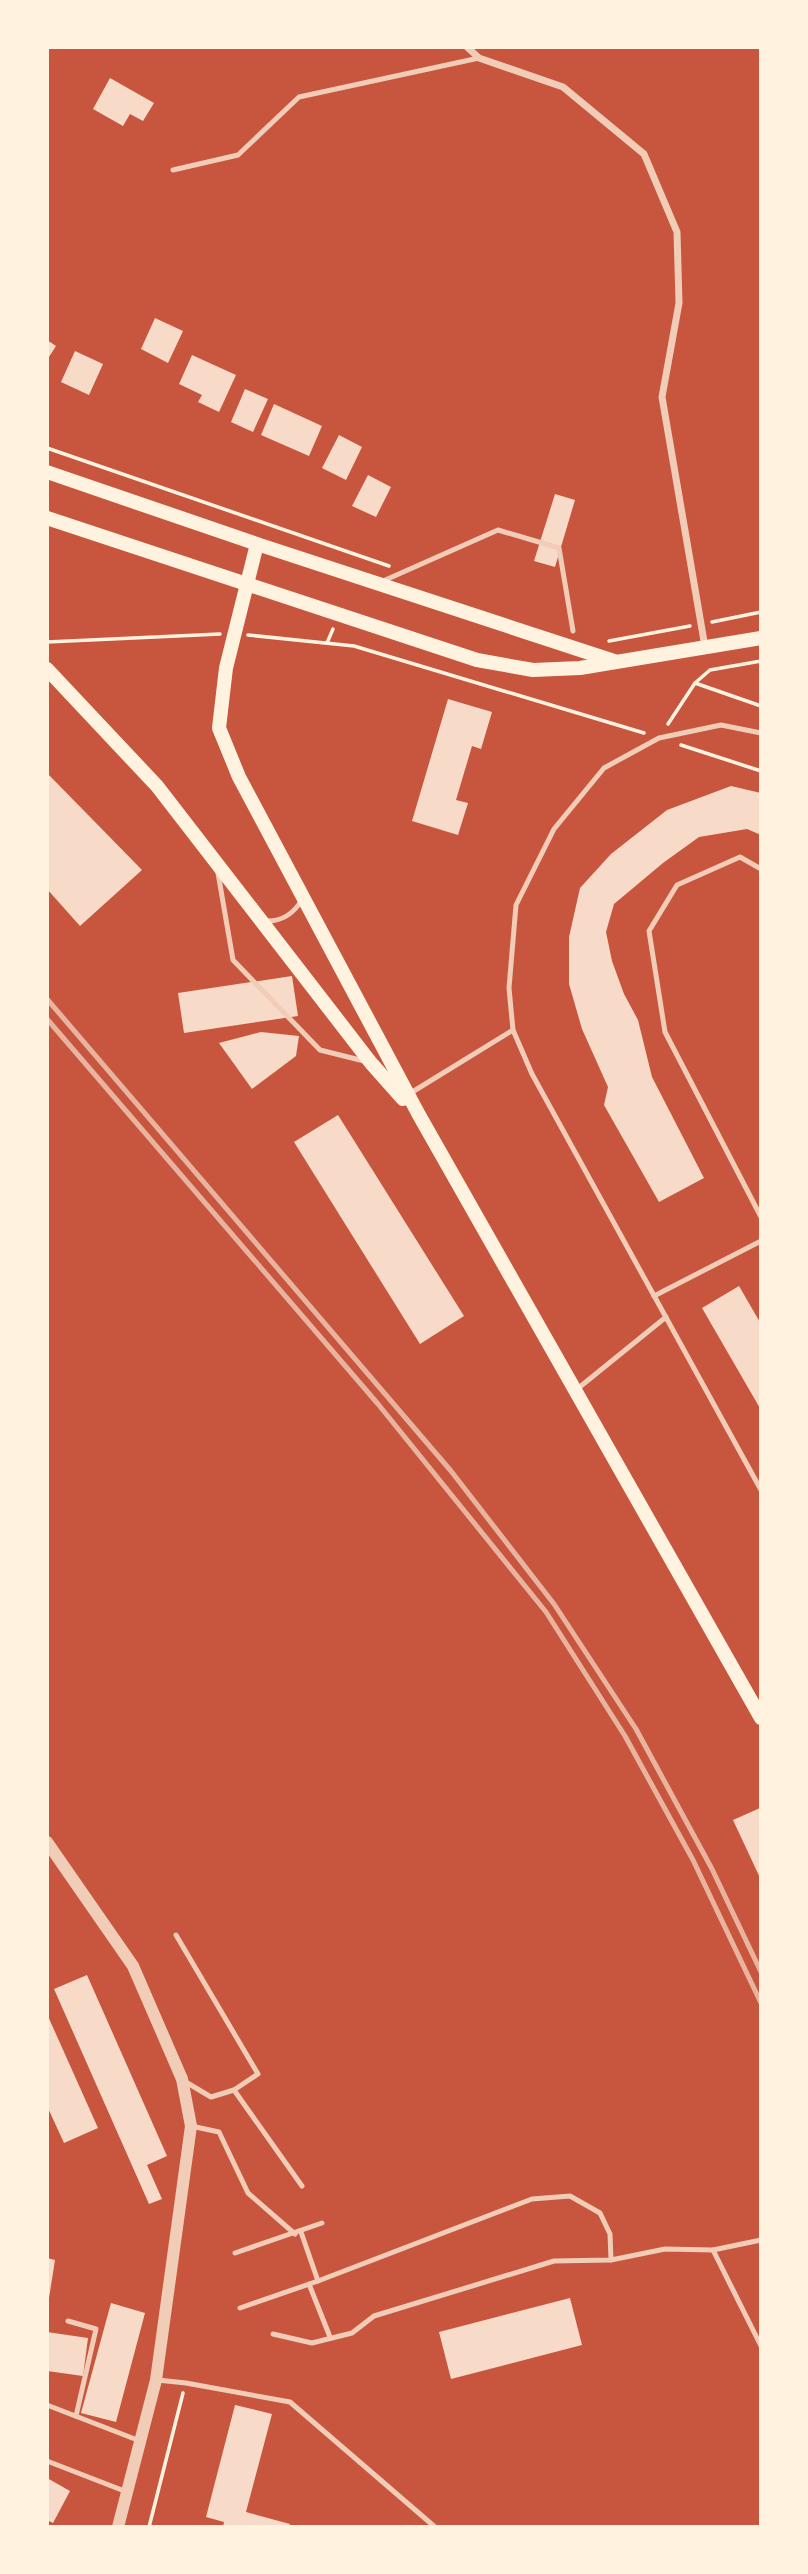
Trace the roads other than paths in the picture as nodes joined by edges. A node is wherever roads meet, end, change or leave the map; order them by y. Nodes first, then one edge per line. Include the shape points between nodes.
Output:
1 (467, 47) edge
2 (479, 58) junction
3 (173, 170) dead end
4 (47, 472) edge
5 (47, 518) edge
6 (257, 544) junction
7 (246, 582) junction
8 (378, 584) junction
9 (573, 631) road end
10 (761, 638) edge
11 (705, 647) junction
12 (615, 661) junction
13 (47, 669) edge
14 (761, 733) edge
15 (216, 863) junction
16 (761, 869) edge
17 (303, 897) junction
18 (262, 921) junction
19 (513, 1030) junction
20 (371, 1063) junction
21 (408, 1095) junction
22 (419, 1115) junction
23 (761, 1217) edge
24 (761, 1241) edge
25 (654, 1296) junction
26 (666, 1317) junction
27 (575, 1391) junction
28 (761, 1490) edge
29 (761, 1718) edge
30 (47, 1842) edge
31 (176, 1935) dead end
32 (182, 2079) junction
33 (234, 2090) junction
34 (191, 2126) junction
35 (302, 2186) dead end
36 (322, 2223) dead end
37 (298, 2233) junction
38 (761, 2240) edge
39 (713, 2250) junction
40 (235, 2253) dead end
41 (611, 2260) junction
42 (318, 2281) junction
43 (309, 2284) junction
44 (240, 2308) dead end
45 (68, 2321) dead end
46 (273, 2334) dead end
47 (330, 2337) junction
48 (761, 2346) edge
49 (156, 2380) junction
50 (47, 2405) edge
51 (76, 2416) junction
52 (140, 2441) junction
53 (47, 2461) edge
54 (127, 2492) junction
55 (118, 2527) edge
56 (435, 2527) edge

1 - 2 street
2 - 3 lane via 299,96 238,155
2 - 11 street via 563,87 644,154 677,232 679,303 662,397
4 - 6 main road
5 - 7 main road
6 - 7 main road
6 - 8 main road
7 - 12 main road via 477,660 533,670
7 - 17 main road via 226,668 219,728 239,777
8 - 9 lane via 498,530 559,548
8 - 12 main road
10 - 11 main road
11 - 12 main road
13 - 15 main road via 157,786
14 - 19 lane via 721,725 659,738 604,768 554,829 516,905 509,988
15 - 18 main road
15 - 20 lane via 233,960 320,1050
16 - 23 lane via 740,857 677,885 649,931 665,1032
17 - 18 lane via 282,920
17 - 21 main road
18 - 20 main road
19 - 21 lane
19 - 25 lane via 532,1074
20 - 22 main road
21 - 22 main road
22 - 27 main road
24 - 25 lane
25 - 26 lane
26 - 27 lane
26 - 28 lane
27 - 29 main road
30 - 32 street via 133,1966
31 - 33 lane via 258,2074
32 - 33 lane via 211,2096
32 - 34 street
33 - 35 lane
34 - 37 lane via 219,2132 248,2193
34 - 49 street
36 - 37 lane
37 - 40 lane
37 - 42 lane
38 - 39 lane
39 - 41 lane via 665,2249
39 - 48 lane
41 - 42 lane via 610,2234 600,2213 570,2196 532,2199
41 - 47 lane via 554,2261 374,2316 352,2333
42 - 43 lane
43 - 44 lane
43 - 47 lane
45 - 51 lane via 96,2329
46 - 47 lane via 312,2343
49 - 52 street
49 - 56 lane via 290,2402
50 - 51 lane
51 - 52 lane
52 - 54 street
53 - 54 lane
54 - 55 street

